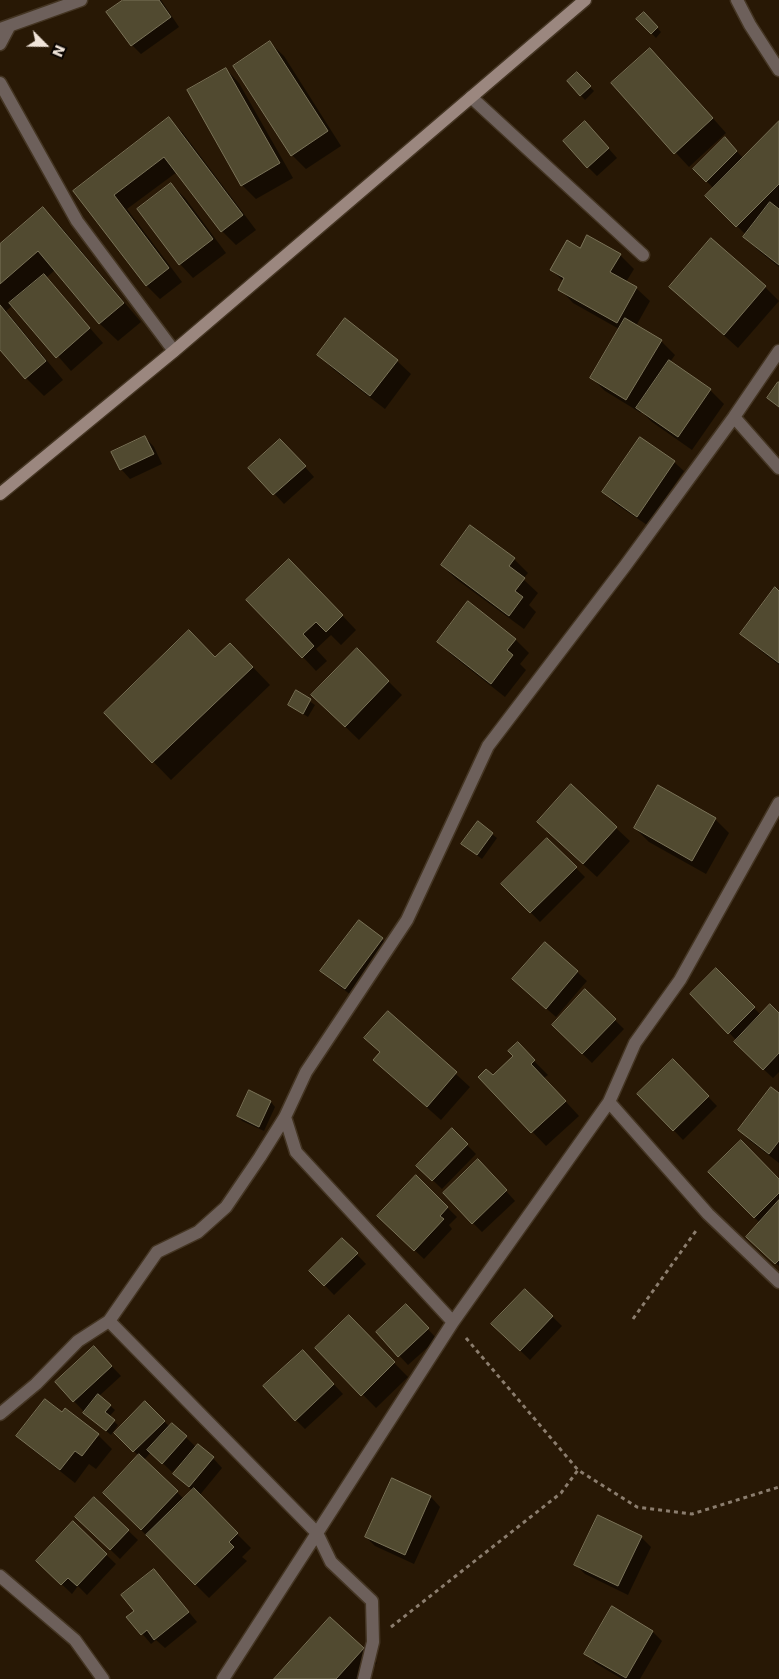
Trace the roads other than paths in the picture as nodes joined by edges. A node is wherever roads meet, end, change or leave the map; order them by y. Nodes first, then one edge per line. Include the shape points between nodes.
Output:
1 (81, 0) edge
2 (584, 0) edge
3 (737, 0) edge
4 (4, 28) edge
5 (0, 44) edge
6 (779, 70) edge
7 (0, 83) edge
8 (471, 97) junction
9 (643, 255) dead end
10 (174, 351) junction
11 (779, 351) edge
12 (734, 417) junction
13 (779, 468) edge
14 (0, 494) edge
15 (779, 803) edge
16 (609, 1102) junction
17 (285, 1117) junction
18 (779, 1282) edge
19 (109, 1320) junction
20 (453, 1322) junction
21 (0, 1414) edge
22 (317, 1533) junction
23 (0, 1576) edge
24 (103, 1679) edge
25 (223, 1679) edge
26 (364, 1679) edge

1 - 4 street
2 - 8 street
3 - 6 street
4 - 5 street
7 - 10 street via 77,221
8 - 9 street
8 - 10 street
10 - 14 street
11 - 12 street
12 - 13 street
12 - 17 street via 488,746 407,920 306,1072
15 - 16 street via 680,980 635,1043
16 - 18 street via 708,1214
16 - 20 street
17 - 19 street via 226,1207 198,1232 157,1252
17 - 20 street via 296,1152
19 - 21 street via 78,1341 36,1384
19 - 22 street
20 - 22 street
22 - 25 street
22 - 26 street via 331,1562 372,1601 374,1642
23 - 24 street via 75,1640

